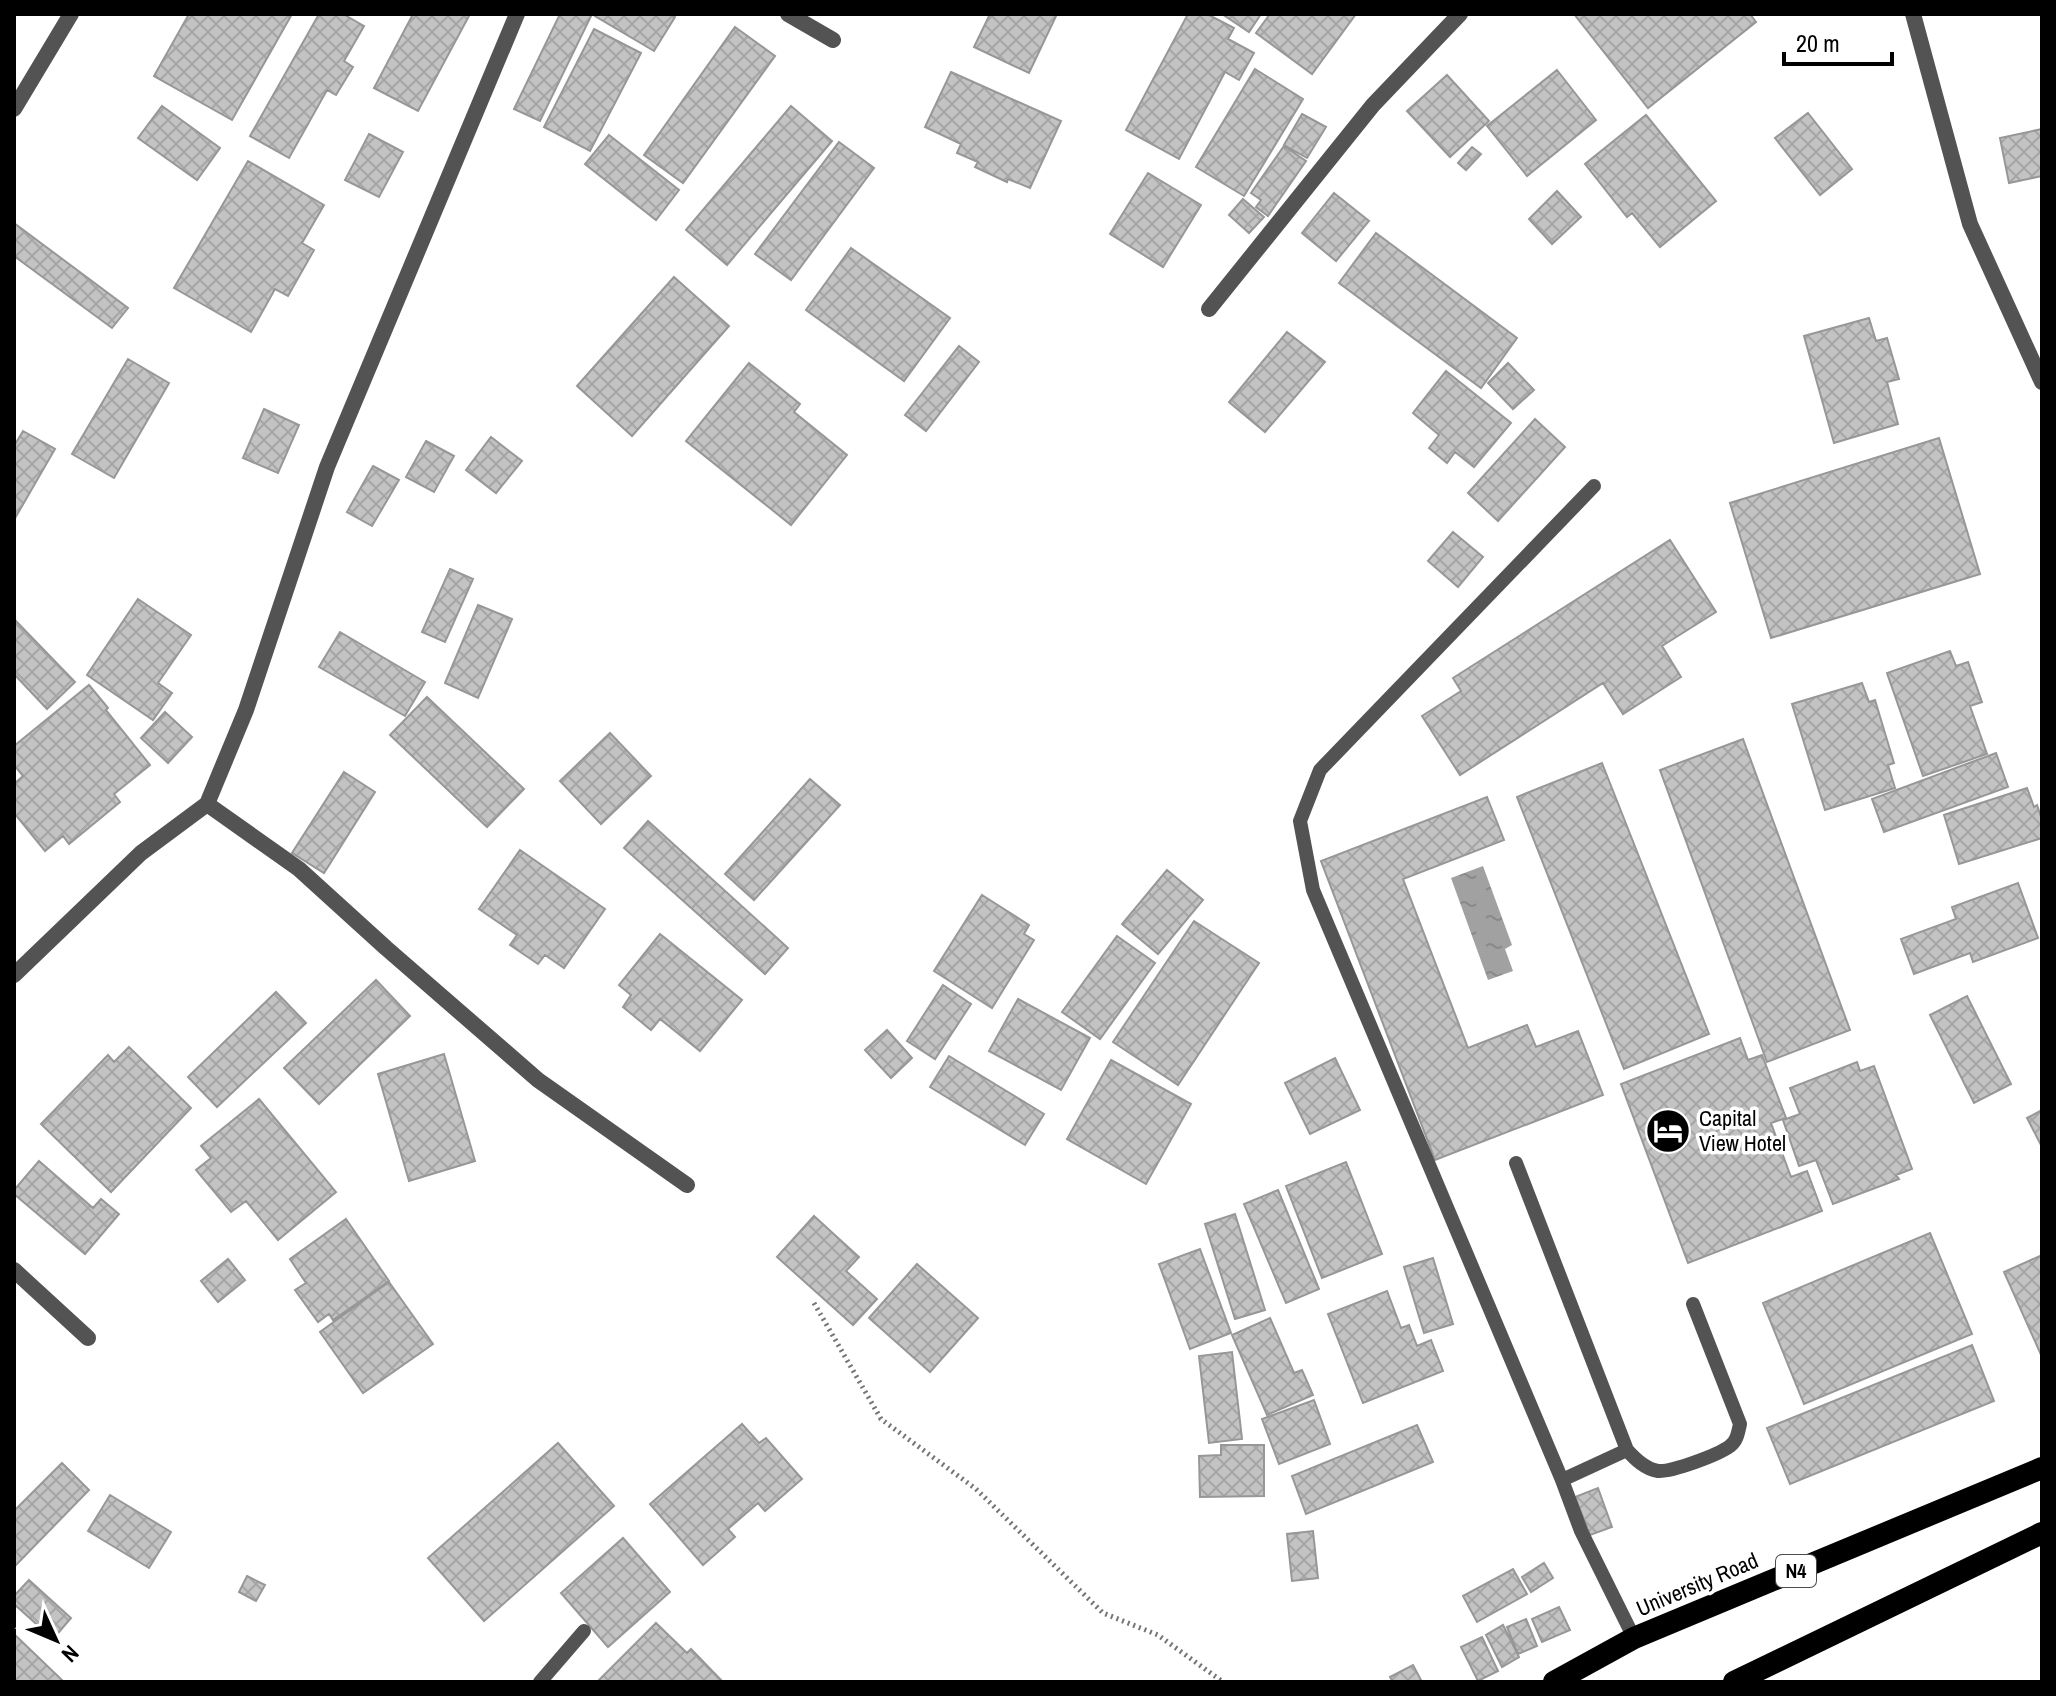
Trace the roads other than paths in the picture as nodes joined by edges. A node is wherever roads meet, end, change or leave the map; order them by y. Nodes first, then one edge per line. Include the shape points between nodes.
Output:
1 (71, 14) edge
2 (517, 14) edge
3 (788, 14) edge
4 (1460, 14) edge
5 (1913, 14) edge
6 (833, 40) dead end
7 (14, 109) edge
8 (1209, 309) dead end
9 (2042, 382) edge
10 (1594, 486) dead end
11 (207, 804) junction
12 (14, 975) edge
13 (1516, 1163) dead end
14 (687, 1185) dead end
15 (14, 1270) edge
16 (1693, 1304) dead end
17 (88, 1338) dead end
18 (1627, 1450) junction
19 (2042, 1468) edge
20 (1562, 1480) junction
21 (2042, 1533) edge
22 (584, 1631) dead end
23 (1634, 1638) junction
24 (540, 1682) edge
25 (1554, 1682) edge
26 (1734, 1682) edge

1 - 7 street
2 - 11 street via 327,467 246,710
3 - 6 street
4 - 8 street via 1373,105
5 - 9 street via 1970,224
10 - 20 lane via 1320,770 1300,821 1313,890
11 - 12 street via 141,853
11 - 14 street via 299,869 538,1080
13 - 18 lane
15 - 17 street
16 - 18 lane via 1740,1424 1737,1439 1671,1470 1656,1471
18 - 20 lane
19 - 23 highway, University Road / N4
20 - 23 lane
21 - 26 highway
22 - 24 lane
23 - 25 highway, University Road / N4

